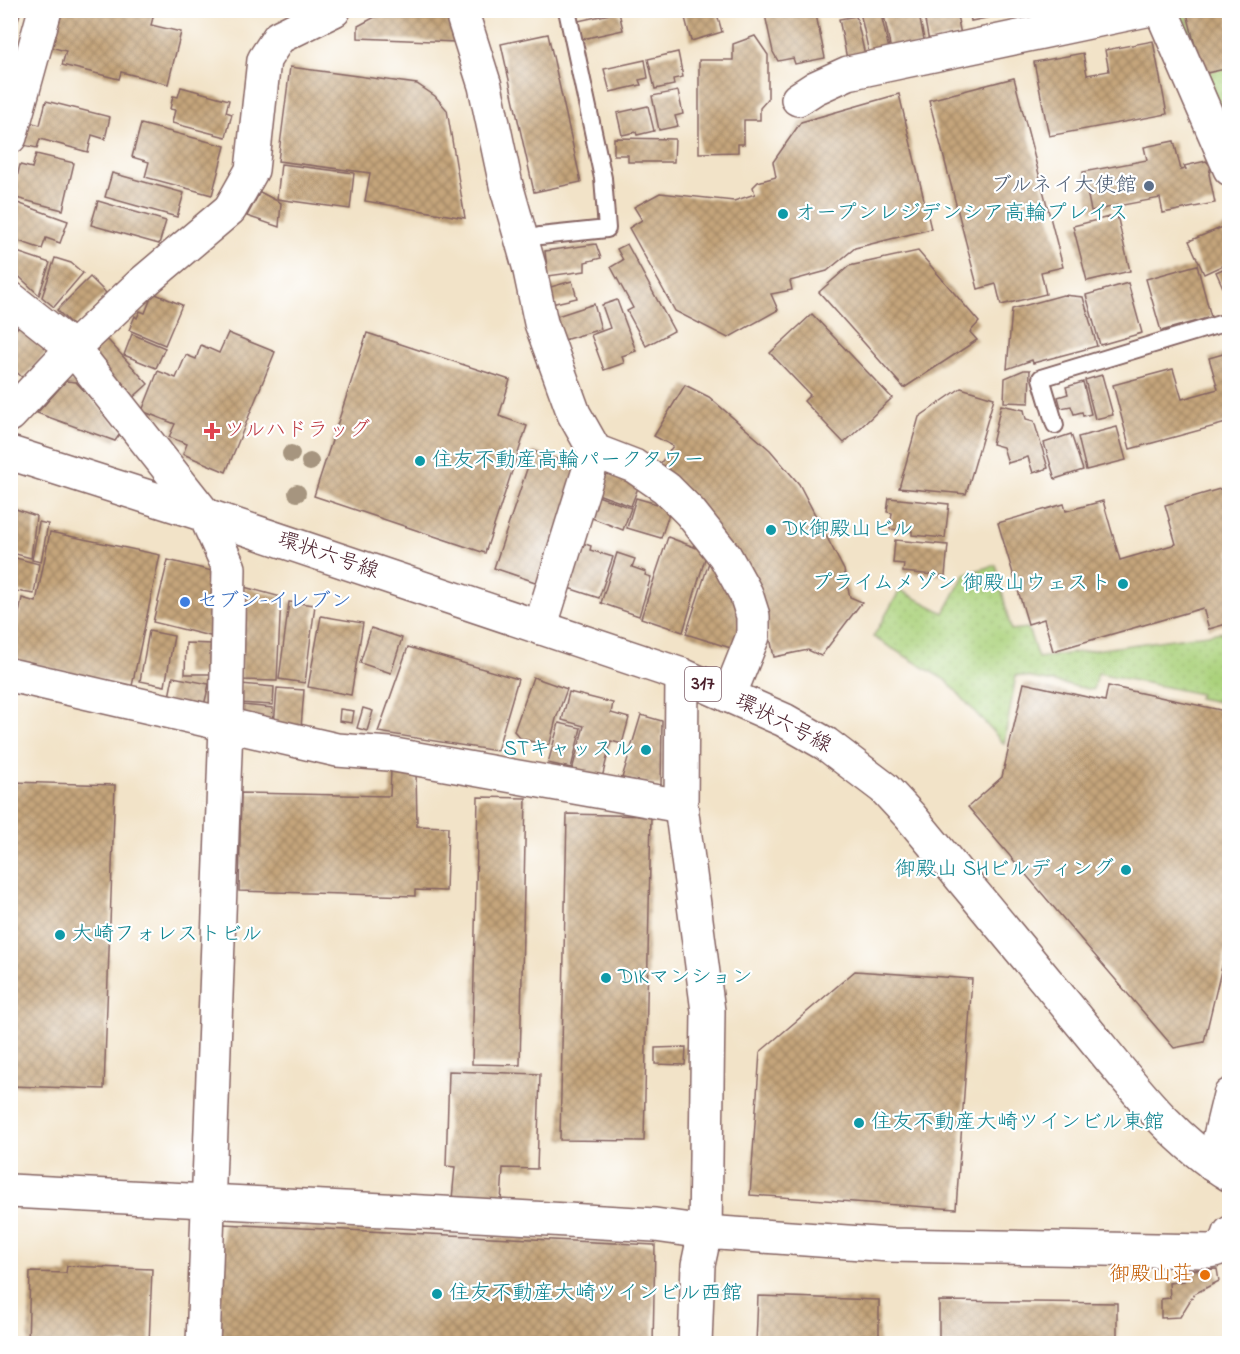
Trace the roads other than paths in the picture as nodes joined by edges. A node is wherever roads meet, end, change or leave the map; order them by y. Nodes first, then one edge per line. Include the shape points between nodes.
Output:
1 (45, 10) edge
2 (334, 10) edge
3 (461, 10) edge
4 (567, 10) edge
5 (1146, 10) edge
6 (1161, 10) edge
7 (798, 99) dead end
8 (10, 137) edge
9 (1230, 169) edge
10 (521, 241) junction
11 (10, 298) edge
12 (1230, 321) edge
13 (73, 348) junction
14 (10, 415) edge
15 (1055, 425) dead end
16 (595, 451) junction
17 (10, 453) edge
18 (205, 515) junction
19 (540, 628) junction
20 (10, 675) edge
21 (682, 675) junction
22 (729, 696) junction
23 (226, 726) junction
24 (681, 806) junction
25 (1230, 1095) edge
26 (1221, 1170) edge
27 (10, 1191) edge
28 (208, 1201) junction
29 (705, 1232) junction
30 (1230, 1233) edge
31 (202, 1344) edge
32 (695, 1344) edge

1 - 8 street
2 - 13 street via 279,37 264,60 252,170 230,209
3 - 10 street via 484,86
4 - 10 lane via 603,178 607,229
5 - 7 street via 848,74
6 - 9 street
10 - 16 street via 548,346 574,414
11 - 13 street
12 - 15 lane via 1041,378
13 - 14 street
13 - 18 street
16 - 19 street
16 - 22 street via 634,466 666,488 725,556 737,576 753,616 753,636
17 - 18 street, 環状六号線 / 317
18 - 19 street, 環状六号線 / 317
18 - 23 street via 229,568
19 - 21 street, 環状六号線 / 317
20 - 23 street
21 - 22 street, 環状六号線 / 317
21 - 24 street
22 - 26 street, 環状六号線 / 317 via 826,744 884,789 1137,1090 1183,1141
23 - 24 street via 337,750 389,754
23 - 28 street
24 - 29 street via 708,1011
25 - 26 street
27 - 28 street
28 - 29 street via 655,1225
28 - 31 street
29 - 30 street via 891,1245 1209,1251 1223,1247
29 - 32 street via 698,1265

